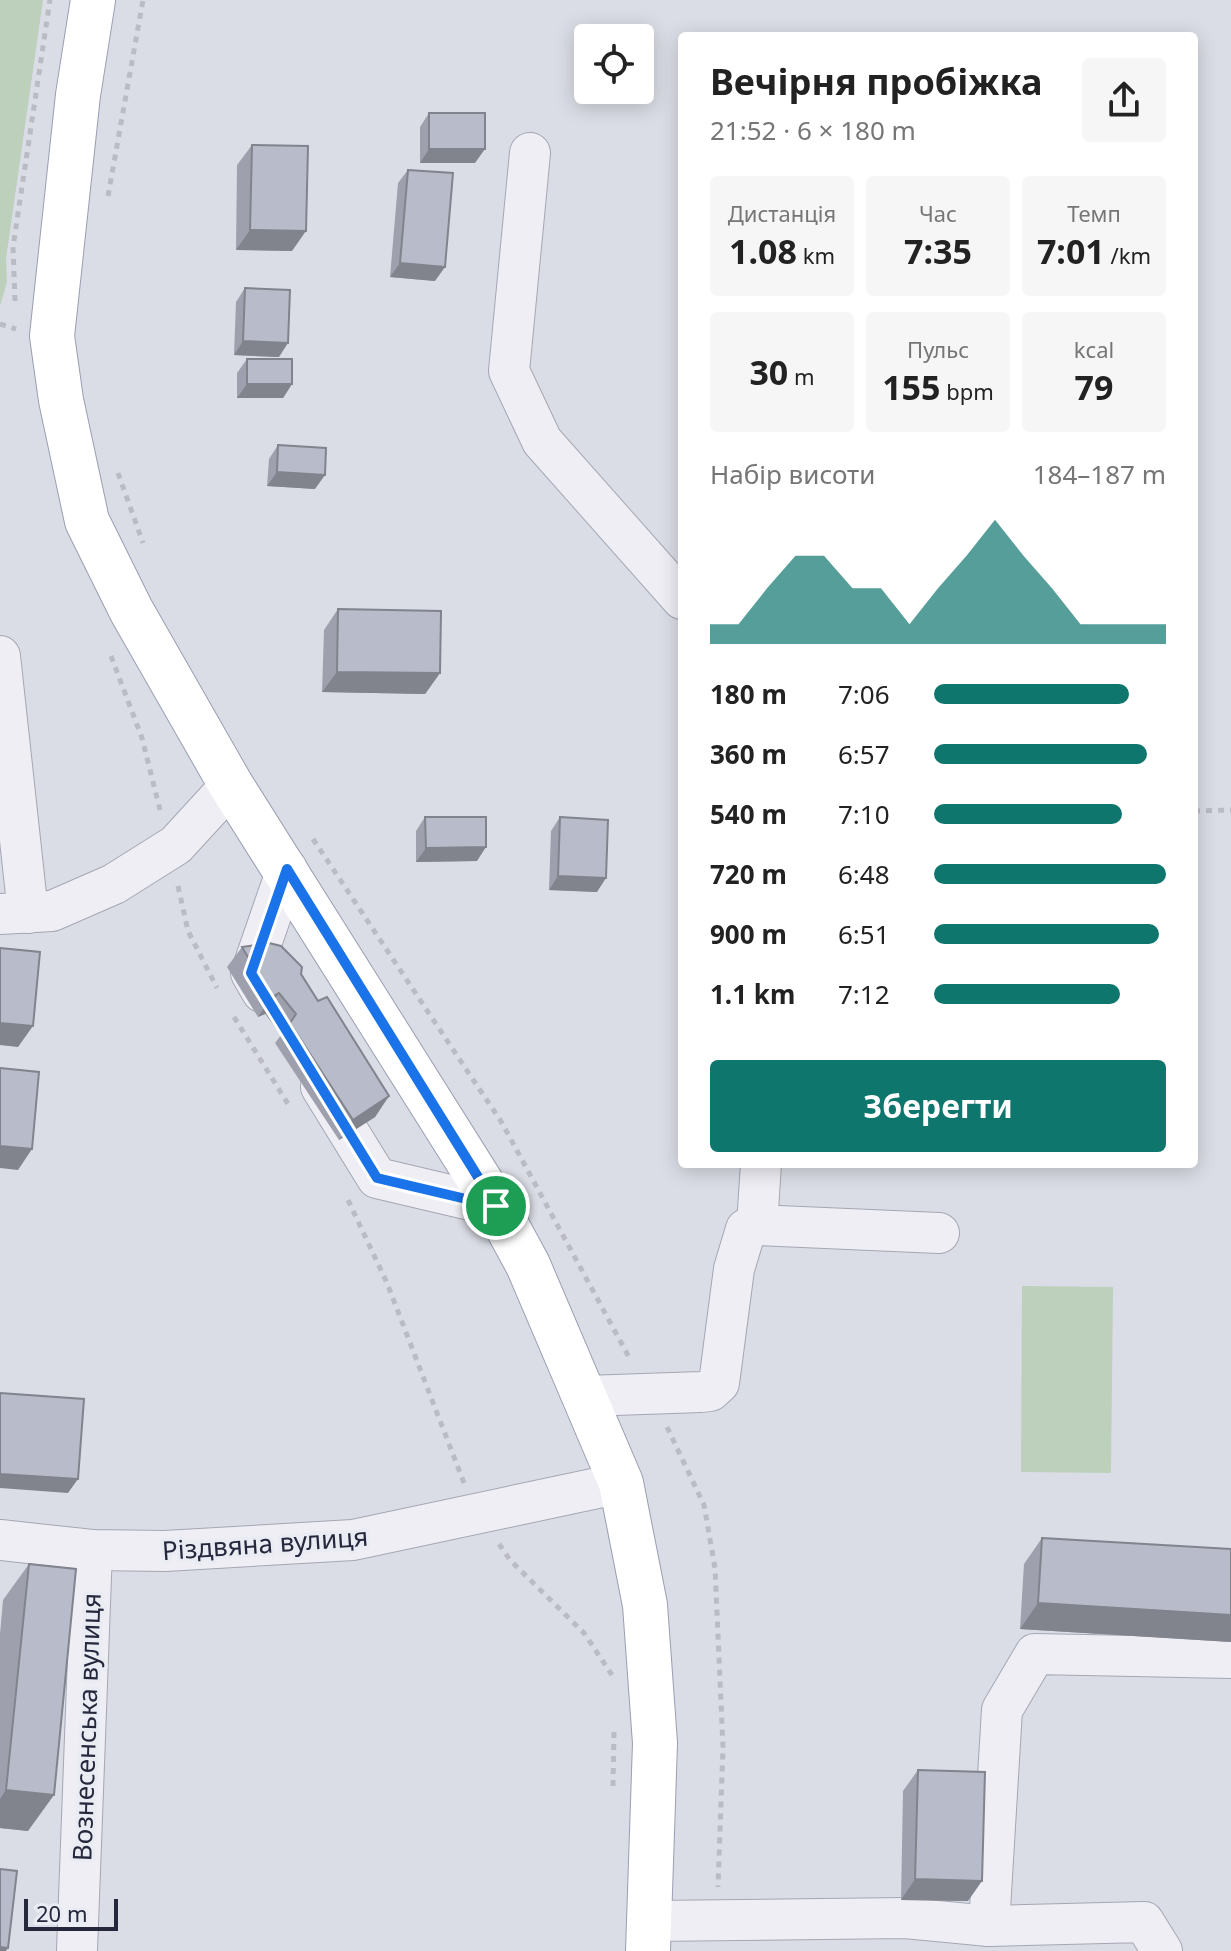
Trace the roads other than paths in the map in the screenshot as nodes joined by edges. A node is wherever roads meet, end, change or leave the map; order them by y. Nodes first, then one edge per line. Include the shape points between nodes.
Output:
1 (93, 0) edge
2 (530, 153) dead end
3 (678, 594) edge
4 (0, 656) edge
5 (231, 785) junction
6 (287, 869) junction
7 (14, 913) edge
8 (761, 1168) edge
9 (496, 1206) junction
10 (757, 1225) junction
11 (939, 1233) dead end
12 (586, 1396) junction
13 (621, 1483) junction
14 (0, 1540) edge
15 (92, 1550) junction
16 (1231, 1658) edge
17 (989, 1926) junction
18 (649, 1936) edge
19 (77, 1951) edge
20 (1162, 1951) edge

1 - 5 main road via 52,336 61,400 87,521
2 - 3 street via 509,371 542,441
4 - 7 street
5 - 6 main road
5 - 7 street via 176,845 114,884 52,911
6 - 9 main road
6 - 9 street via 251,973 377,1178
8 - 10 street
9 - 12 main road
10 - 11 street
10 - 12 street via 742,1236 734,1269 719,1383 710,1391
12 - 13 main road
13 - 15 street, Різдвяна вулиця via 353,1540
13 - 18 main road via 645,1605 653,1712
14 - 15 street, Різдвяна вулиця
15 - 19 street, Вознесенська вулиця
16 - 17 street via 1035,1654 1002,1710
17 - 18 street via 905,1918 718,1919
17 - 20 street via 1144,1922

